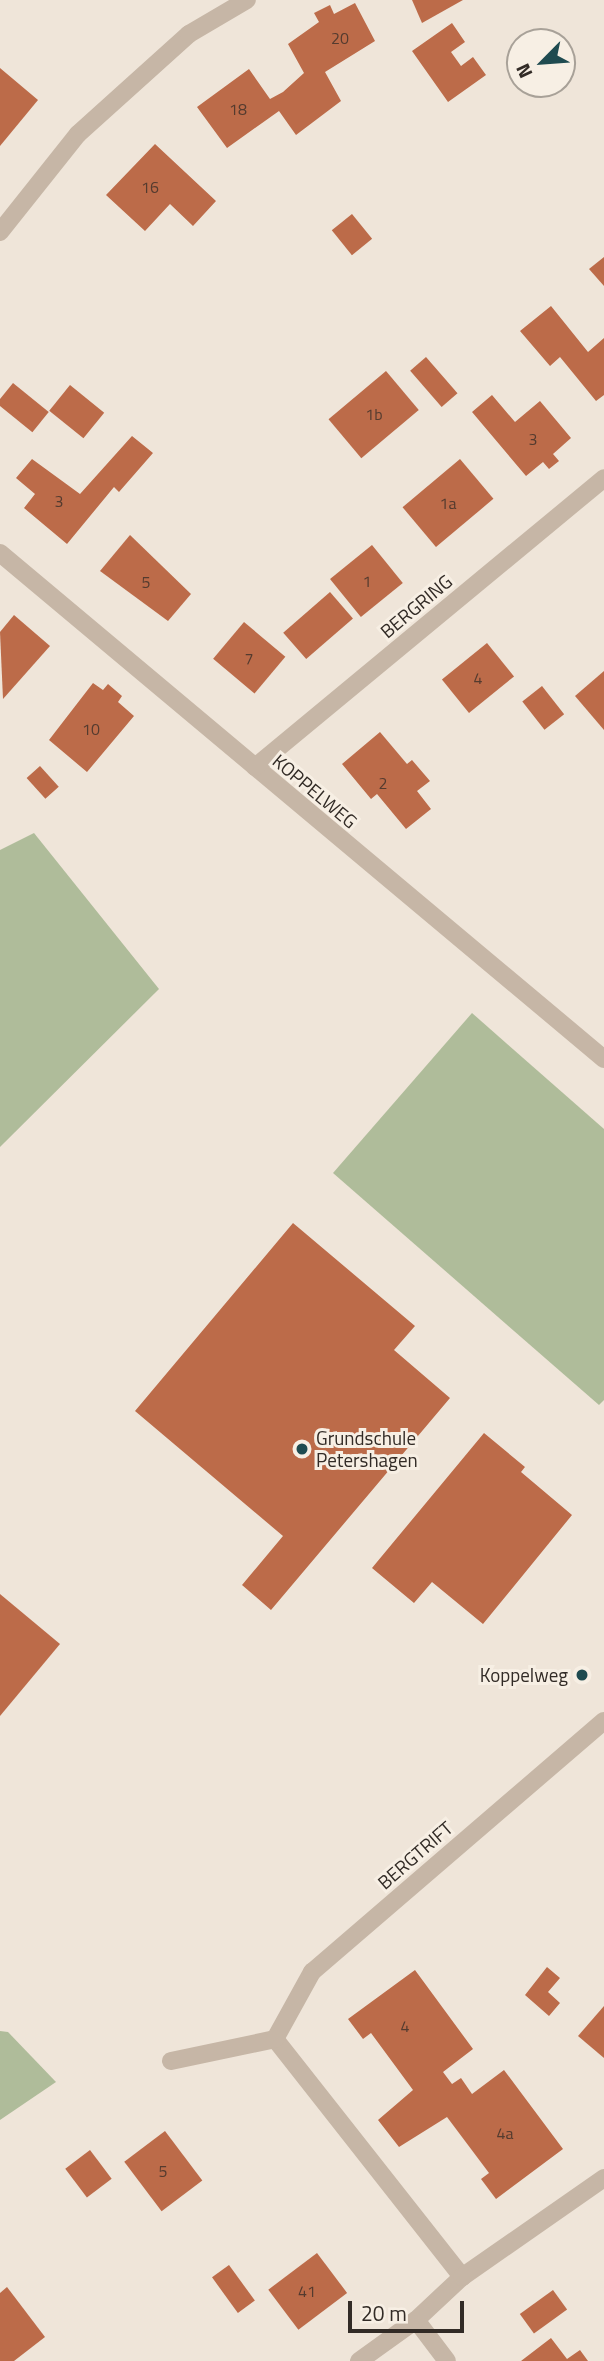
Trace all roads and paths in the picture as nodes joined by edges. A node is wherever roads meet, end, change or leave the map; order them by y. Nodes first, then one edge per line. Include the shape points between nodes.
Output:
1 (247, 0) edge
2 (0, 232) edge
3 (604, 478) edge
4 (0, 554) edge
5 (255, 767) junction
6 (604, 1059) edge
7 (604, 1721) edge
8 (275, 2039) junction
9 (171, 2061) dead end
10 (604, 2178) edge
11 (462, 2277) junction
12 (416, 2320) junction
13 (359, 2361) edge
14 (447, 2361) edge

1 - 2 street via 188,34 78,134
3 - 5 street, BERGRING
4 - 5 street, KOPPELWEG
5 - 6 street, KOPPELWEG
7 - 8 street, BERGTRIFT via 312,1972
8 - 9 street
8 - 11 street
10 - 11 street
11 - 12 street
12 - 13 street
12 - 14 street

